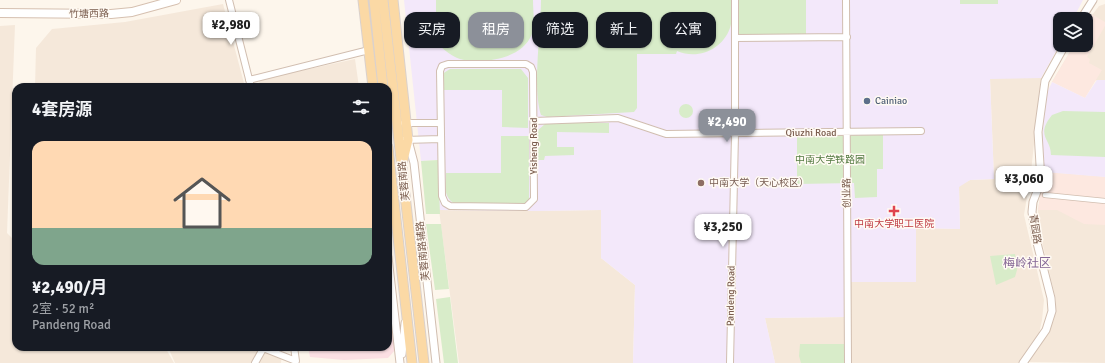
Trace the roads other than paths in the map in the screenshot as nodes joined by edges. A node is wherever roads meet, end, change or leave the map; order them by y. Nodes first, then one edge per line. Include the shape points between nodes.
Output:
1 (161, 0) edge
2 (176, 0) edge
3 (229, 0) edge
4 (363, 0) edge
5 (374, 0) edge
6 (383, 0) edge
7 (393, 0) edge
8 (735, 0) edge
9 (846, 0) edge
10 (1093, 0) edge
11 (0, 9) edge
12 (1085, 12) edge
13 (0, 13) edge
14 (847, 37) junction
15 (735, 38) junction
16 (369, 50) junction
17 (1061, 52) edge
18 (249, 80) junction
19 (250, 83) edge
20 (373, 83) edge
21 (383, 83) edge
22 (391, 83) edge
23 (392, 89) edge
24 (534, 121) junction
25 (397, 123) junction
26 (406, 123) junction
27 (440, 123) junction
28 (922, 131) dead end
29 (847, 133) junction
30 (735, 134) junction
31 (441, 139) junction
32 (399, 140) junction
33 (408, 140) junction
34 (402, 165) junction
35 (392, 186) edge
36 (1045, 195) dead end
37 (392, 201) edge
38 (1105, 201) edge
39 (394, 206) junction
40 (392, 290) edge
41 (406, 311) junction
42 (261, 351) edge
43 (270, 351) edge
44 (295, 351) edge
45 (298, 362) edge
46 (255, 363) edge
47 (401, 363) edge
48 (412, 363) edge
49 (424, 363) edge
50 (436, 363) edge
51 (730, 363) edge
52 (848, 363) edge
53 (1023, 363) edge

1 - 11 main road, 竹塘西路 via 106,10
2 - 13 main road, 竹塘西路 via 132,12 111,14
3 - 18 street
4 - 16 main road
5 - 21 main road
6 - 22 main road, 芙蓉南路
7 - 26 main road
8 - 15 street, Pandeng Road
9 - 14 street, 创业路
10 - 12 street
14 - 15 street
14 - 29 street, 创业路
15 - 30 street, Pandeng Road
16 - 18 street
16 - 20 main road
17 - 53 street, 青园路 via 1045,81 1038,132 1041,181 1032,212 1052,311 1049,323
18 - 19 street
23 - 25 main road, 芙蓉南路
24 - 27 street, Yisheng Road via 531,67 526,64 448,64 442,66 440,71
24 - 30 street, Qiuzhi Road via 618,118 666,134
24 - 31 street, Yisheng Road via 534,199 526,207 450,206 445,203 442,196
25 - 26 street
25 - 32 main road, 芙蓉南路
26 - 27 street
26 - 33 main road
27 - 31 street, Yisheng Road
28 - 29 street, Qiuzhi Road
29 - 30 street, Qiuzhi Road
29 - 52 street, 创业路
30 - 51 street, Pandeng Road
31 - 33 street
32 - 33 street
32 - 34 main road, 芙蓉南路
33 - 34 main road
33 - 50 street, 芙蓉南路辅路 via 414,163
34 - 49 main road, 芙蓉南路
35 - 39 main road, 芙蓉南路
36 - 38 street
37 - 39 main road
39 - 41 main road, 芙蓉南路
40 - 47 street
41 - 47 street
41 - 48 main road, 芙蓉南路
42 - 46 street
43 - 45 street
44 - 45 street

